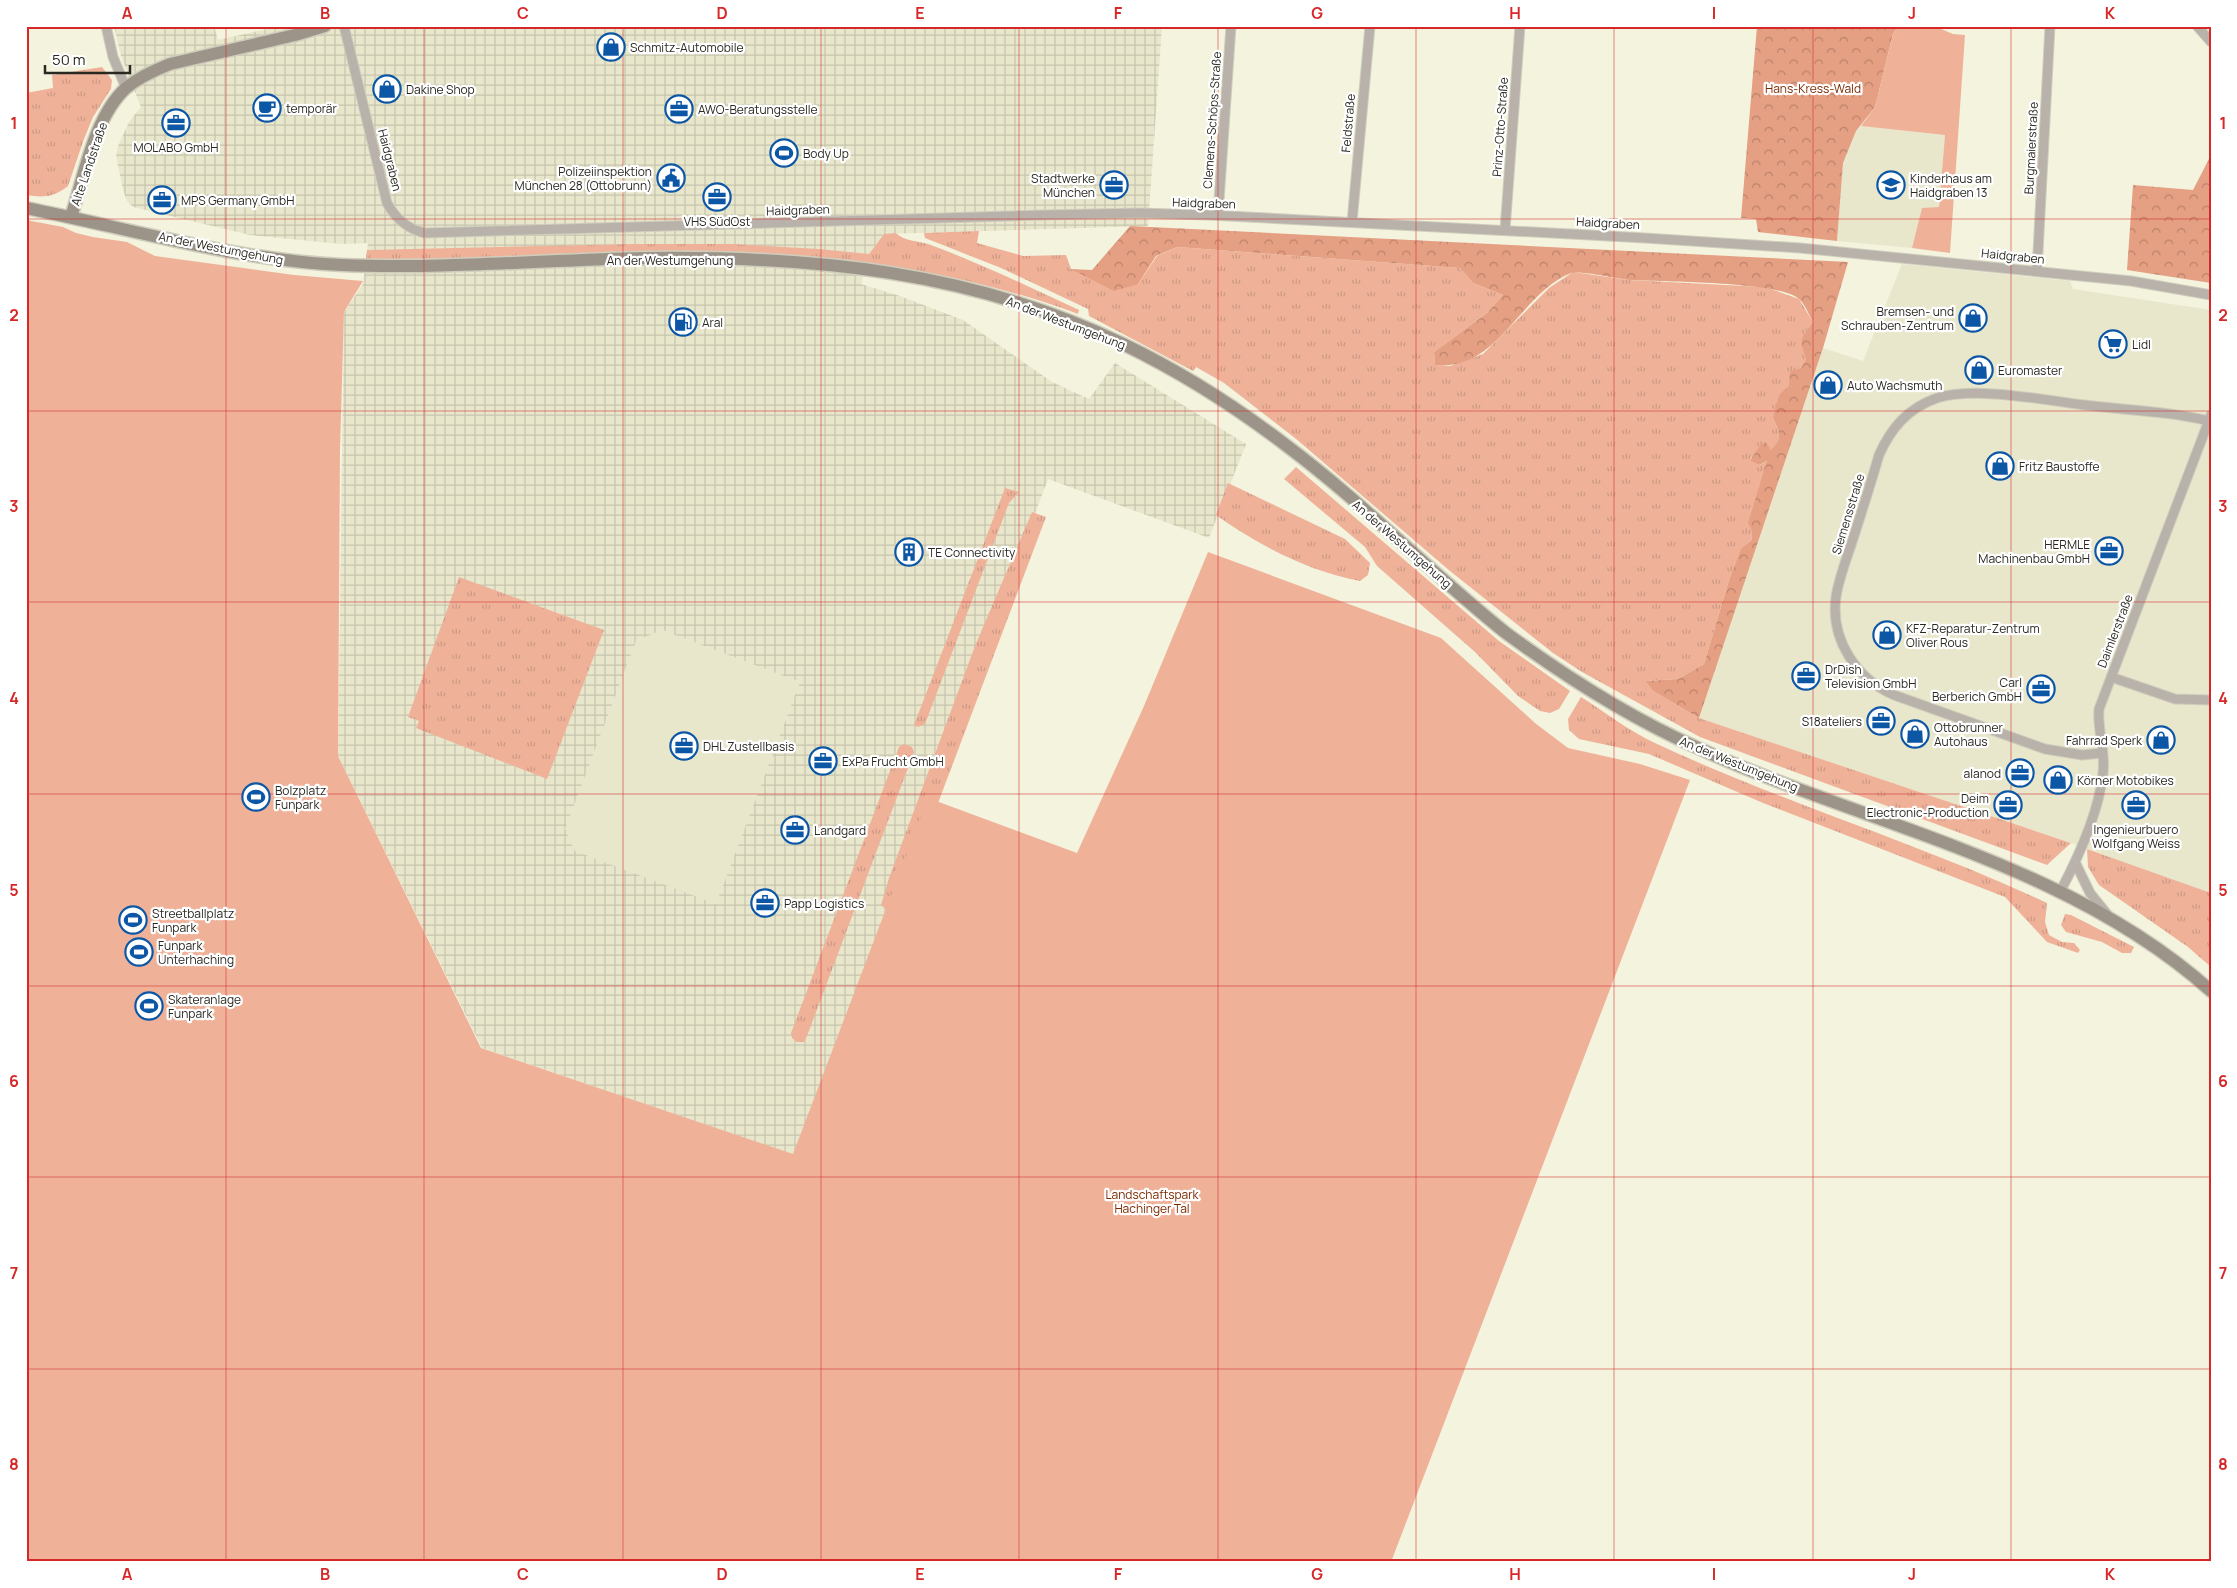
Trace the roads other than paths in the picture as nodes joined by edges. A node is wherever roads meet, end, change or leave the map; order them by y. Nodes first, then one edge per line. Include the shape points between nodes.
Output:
1 (106, 26) edge
2 (325, 26) edge
3 (344, 26) edge
4 (1231, 26) edge
5 (1370, 26) edge
6 (1520, 26) edge
7 (2050, 26) edge
8 (2197, 26) edge
9 (294, 31) edge
10 (2211, 42) edge
11 (126, 88) junction
12 (26, 208) edge
13 (1218, 215) junction
14 (71, 217) junction
15 (1352, 222) junction
16 (1505, 230) junction
17 (2037, 271) junction
18 (2211, 295) edge
19 (2210, 418) edge
20 (2111, 677) junction
21 (2211, 700) edge
22 (2102, 753) junction
23 (2075, 862) junction
24 (2060, 892) junction
25 (2110, 918) junction
26 (2211, 991) edge

1 - 11 street via 113,57
2 - 9 main road, Alte Landstraße
3 - 13 street, Haidgraben via 387,203 402,223 425,233 1054,214
4 - 13 street, Clemens-Schöps-Straße
5 - 15 street, Feldstraße
6 - 16 street, Prinz-Otto-Straße
7 - 17 street, Burgmaierstraße
8 - 10 street
9 - 11 main road, Alte Landstraße via 170,64 150,72
11 - 14 main road, Alte Landstraße via 107,113 94,142
12 - 14 main road, An der Westumgehung
13 - 15 street, Haidgraben
14 - 24 main road, An der Westumgehung via 240,254 304,262 397,266 647,258 764,260 863,268 952,283 1001,297 1105,336 1214,395 1288,446 1506,633 1607,701 1698,748
15 - 16 street, Haidgraben
16 - 17 street, Haidgraben via 1752,244
17 - 18 street, Haidgraben
19 - 20 street, Daimlerstraße
19 - 22 street, Siemensstraße via 1991,395 1950,395 1923,404 1900,420 1879,455 1836,600 1838,628 1845,649 1859,671 1875,686 1894,695 2046,749 2082,755
20 - 21 street via 2175,699
20 - 22 street, Daimlerstraße via 2099,709
22 - 23 street, Daimlerstraße via 2104,773 2101,788
23 - 24 street, Daimlerstraße
23 - 25 street via 2090,893
24 - 25 main road, An der Westumgehung
25 - 26 main road, An der Westumgehung via 2152,944

